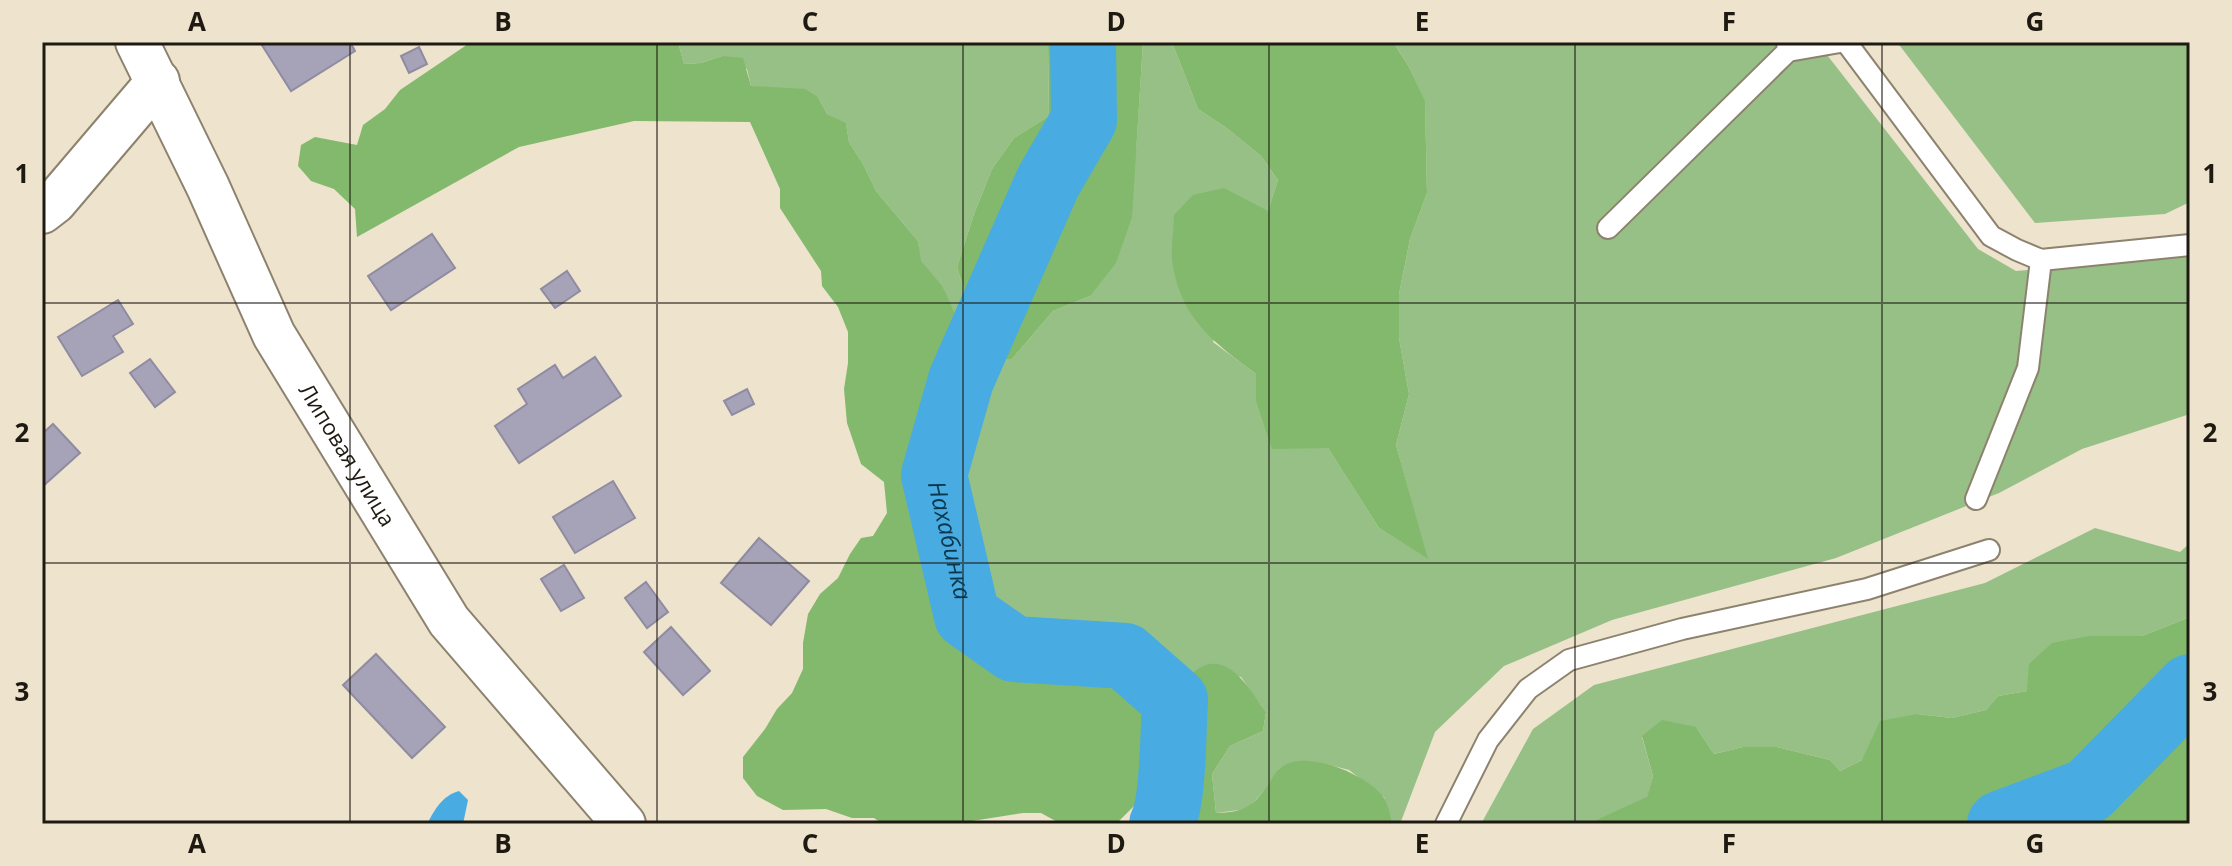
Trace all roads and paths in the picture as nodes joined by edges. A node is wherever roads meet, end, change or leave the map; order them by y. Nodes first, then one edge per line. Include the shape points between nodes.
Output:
1 (137, 42) edge
2 (1840, 42) edge
3 (1846, 42) edge
4 (1788, 47) edge
5 (158, 81) junction
6 (42, 212) edge
7 (1608, 228) dead end
8 (2190, 245) edge
9 (2041, 260) junction
10 (1976, 499) dead end
11 (1989, 550) dead end
12 (624, 824) edge
13 (1446, 824) edge

1 - 5 street, Липовая улица
2 - 4 lane
3 - 9 lane via 1991,236
4 - 7 lane
5 - 6 street
5 - 12 street, Липовая улица via 274,335 449,621
8 - 9 lane
9 - 10 lane via 2028,368
11 - 13 lane via 1867,589 1569,660 1528,689 1488,740

